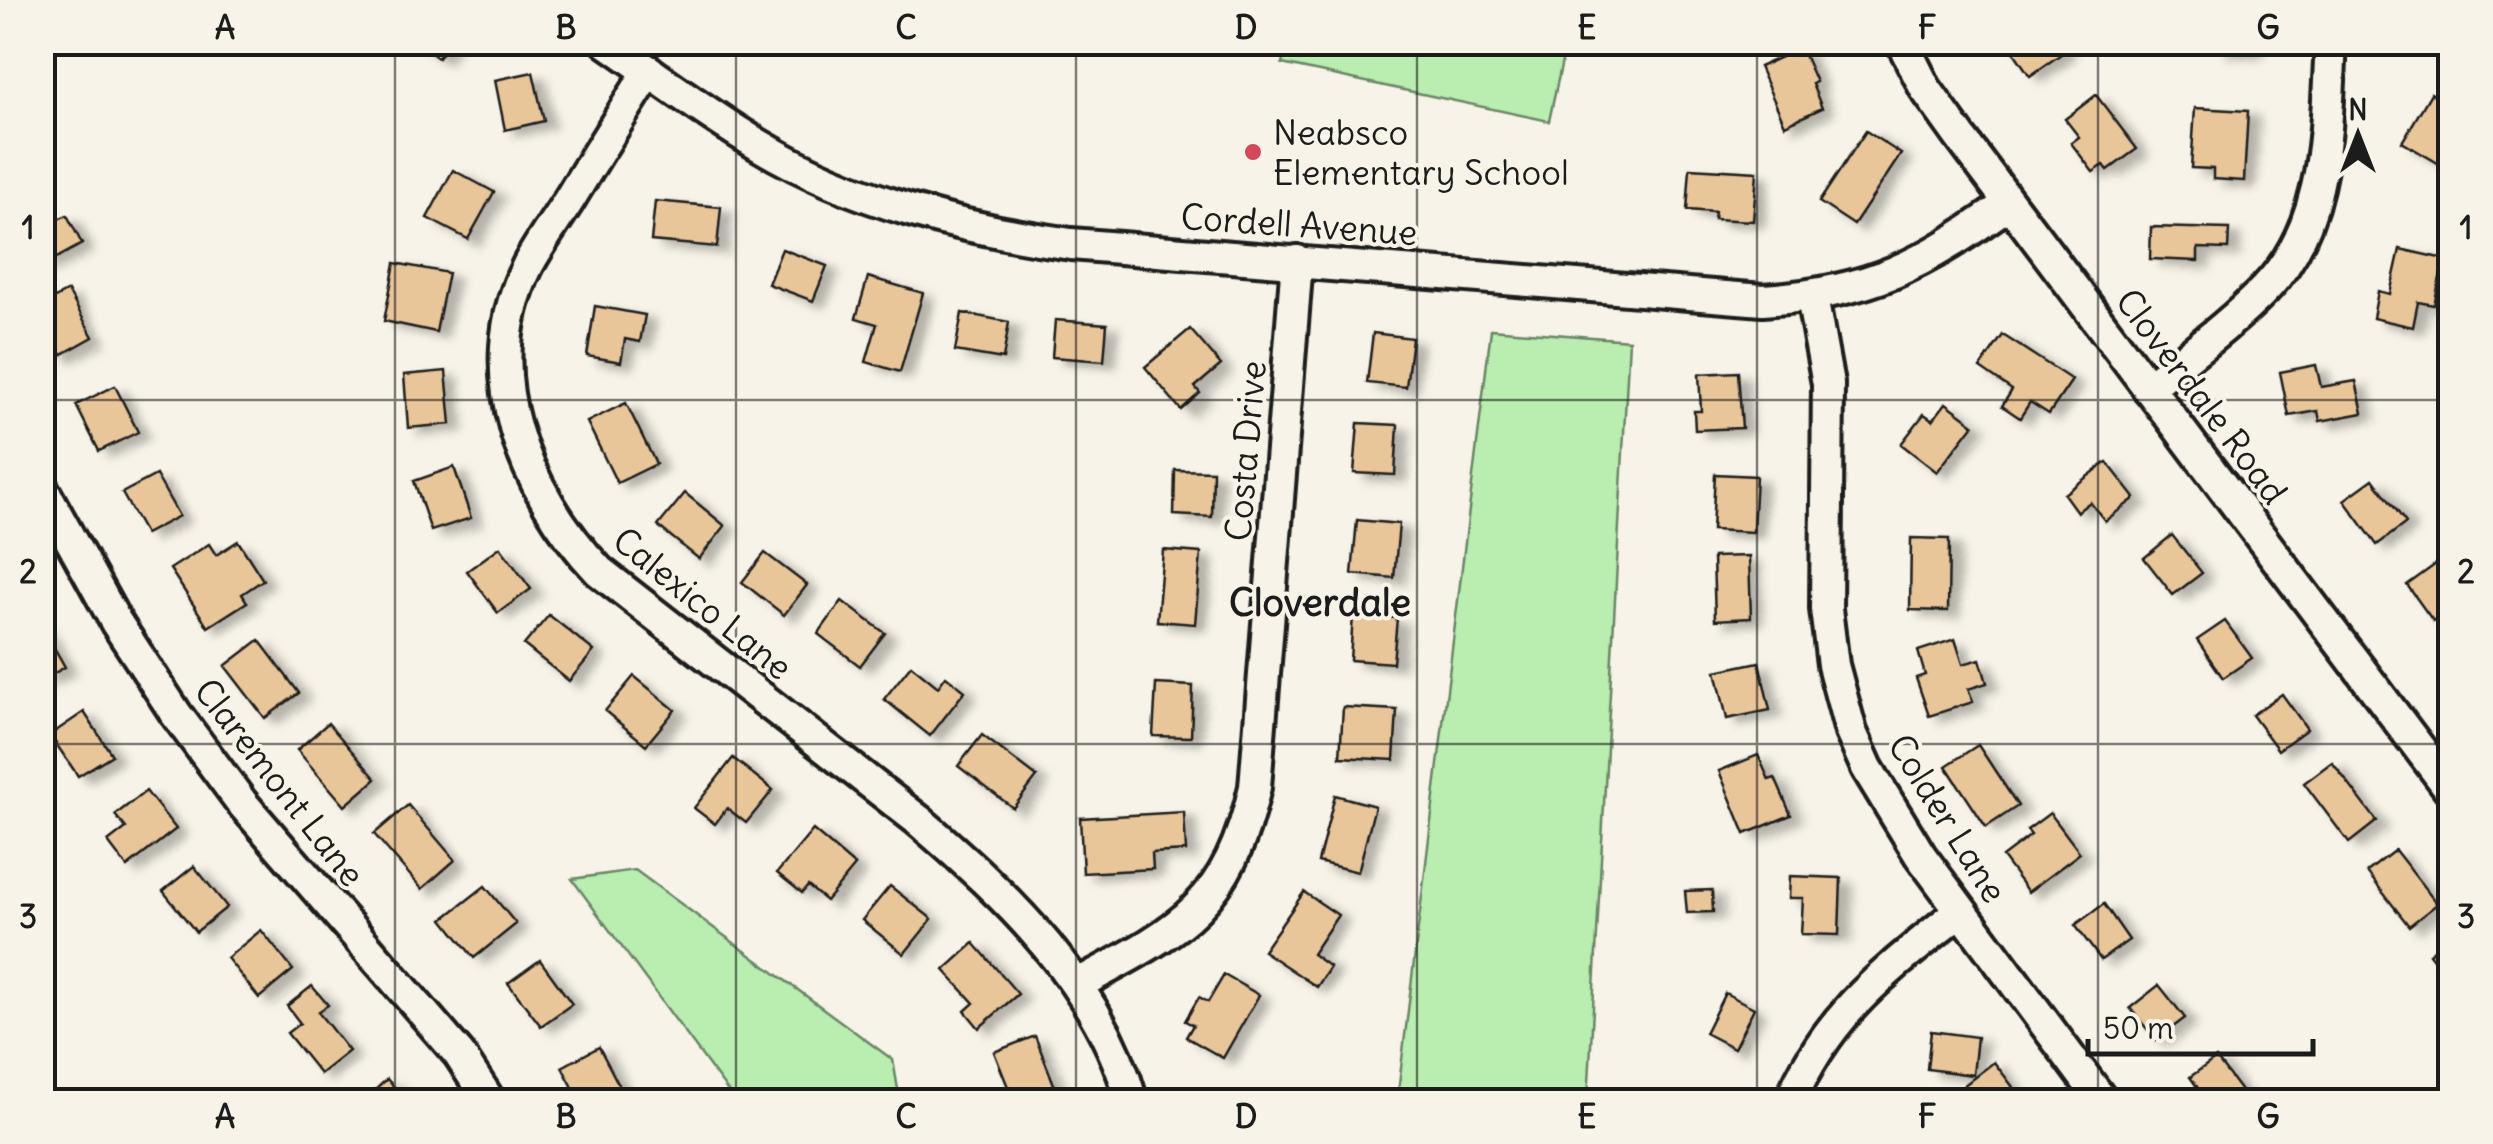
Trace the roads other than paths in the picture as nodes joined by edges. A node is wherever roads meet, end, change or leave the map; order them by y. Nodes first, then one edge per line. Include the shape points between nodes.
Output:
1 (606, 42) edge
2 (1902, 42) edge
3 (2331, 42) edge
4 (649, 71) junction
5 (2009, 203) junction
6 (1296, 261) junction
7 (1812, 297) junction
8 (2148, 388) junction
9 (42, 488) edge
10 (2450, 789) edge
11 (1960, 912) junction
12 (1078, 984) junction
13 (490, 1102) edge
14 (1132, 1102) edge
15 (1790, 1102) edge
16 (2103, 1102) edge

1 - 4 street, Cordell Avenue
2 - 5 street, Cloverdale Road via 1925,88
3 - 8 street via 2323,163 2302,234 2265,289
4 - 6 street, Cordell Avenue via 760,146 853,191 938,220 1071,244
4 - 12 street, Calexico Lane via 528,266 514,303 506,382 531,474 574,545 599,571 931,830 1027,922
5 - 7 street, Cordell Avenue via 1894,275
5 - 8 street, Cloverdale Road
6 - 7 street, Cordell Avenue via 1763,300
6 - 12 street, Costa Drive via 1255,788 1245,832 1208,898 1180,924
7 - 11 street, Colder Lane via 1828,384 1825,596 1833,665 1867,768
8 - 10 street, Cloverdale Road
9 - 13 street, Claremont Lane via 176,714 242,803 459,1054
11 - 15 street via 1837,1019
11 - 16 street, Colder Lane
12 - 14 street, Calexico Lane via 1108,1034

